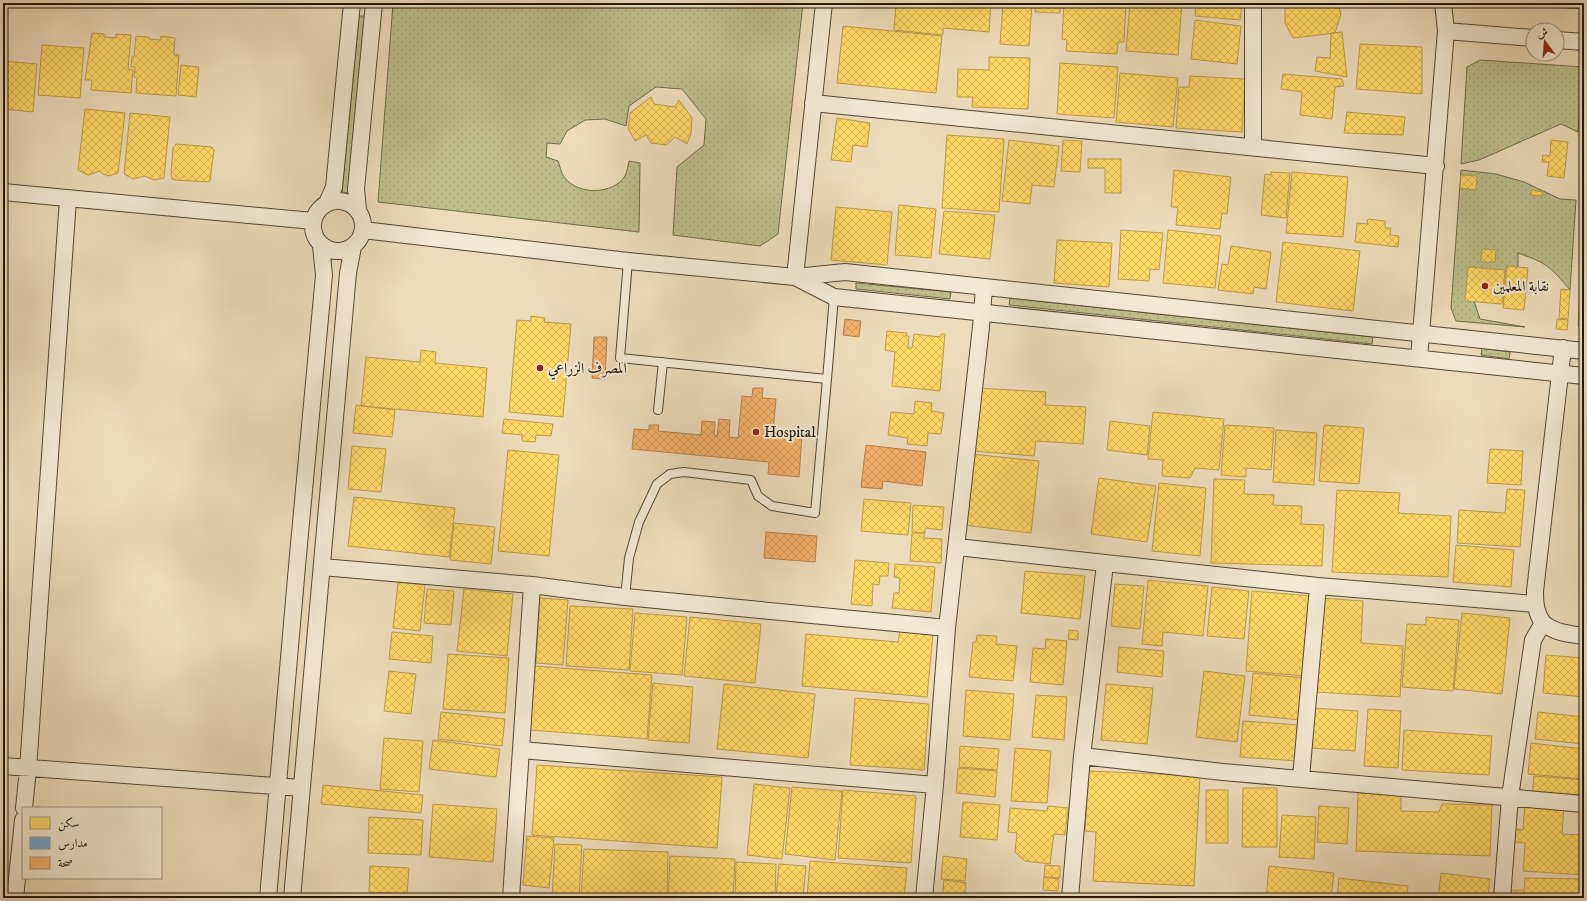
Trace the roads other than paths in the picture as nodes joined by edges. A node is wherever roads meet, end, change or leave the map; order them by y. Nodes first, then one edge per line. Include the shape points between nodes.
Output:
1 (352, 3) edge
2 (374, 3) edge
3 (824, 3) edge
4 (1253, 3) edge
5 (1443, 3) edge
6 (1446, 31) junction
7 (1525, 37) edge
8 (1565, 41) edge
9 (1584, 42) edge
10 (813, 103) junction
11 (1253, 147) junction
12 (1436, 166) junction
13 (3, 192) edge
14 (68, 199) junction
15 (327, 203) junction
16 (358, 210) junction
17 (313, 221) junction
18 (363, 230) junction
19 (321, 246) junction
20 (353, 247) junction
21 (628, 261) junction
22 (795, 277) junction
23 (984, 287) junction
24 (834, 297) junction
25 (982, 312) junction
26 (1421, 334) junction
27 (1563, 348) junction
28 (1584, 351) edge
29 (1419, 358) junction
30 (663, 362) junction
31 (1559, 374) junction
32 (1584, 376) edge
33 (827, 379) junction
34 (658, 410) dead end
35 (957, 547) junction
36 (1105, 564) junction
37 (322, 567) junction
38 (532, 585) junction
39 (1318, 586) junction
40 (626, 597) junction
41 (1535, 604) junction
42 (1543, 624) junction
43 (947, 628) junction
44 (1584, 636) edge
45 (521, 750) junction
46 (1082, 756) junction
47 (3, 766) edge
48 (28, 769) junction
49 (1301, 778) junction
50 (935, 785) junction
51 (277, 786) junction
52 (302, 788) junction
53 (1510, 797) junction
54 (1584, 804) edge
55 (24, 807) edge
56 (22, 830) edge
57 (15, 898) edge
58 (268, 898) edge
59 (292, 898) edge
60 (511, 898) edge
61 (924, 898) edge
62 (1070, 898) edge
63 (1502, 898) edge

1 - 15 street via 334,187
2 - 16 street via 356,189
3 - 10 street
4 - 11 street
5 - 6 street
6 - 7 street
6 - 12 street
8 - 9 street
10 - 11 street
10 - 22 street
11 - 12 street
12 - 26 street
13 - 14 street
14 - 17 street
14 - 48 street
15 - 16 street via 347,202
15 - 17 street via 318,210
16 - 18 street via 364,223
17 - 19 street via 314,234
18 - 20 street
18 - 21 street
19 - 20 street via 334,252
19 - 51 street via 324,275
20 - 37 street via 348,273
21 - 22 street
21 - 30 lane via 620,358
22 - 23 street via 845,272
22 - 24 street
23 - 25 street
23 - 26 street
24 - 25 street
24 - 33 lane
25 - 29 street
25 - 35 street
26 - 27 street
26 - 29 street
27 - 28 street
27 - 31 street
29 - 31 street
30 - 33 lane
30 - 34 lane
31 - 32 street
31 - 41 street
33 - 40 lane via 815,513 772,506 758,496 751,480 684,472 670,474 657,484 638,522 629,558
35 - 36 street
35 - 43 street
36 - 39 street
36 - 46 street
37 - 38 street
37 - 52 street
38 - 40 street
38 - 45 street
39 - 41 street
39 - 49 street
40 - 43 street
41 - 42 street
42 - 44 street via 1550,630 1563,634
42 - 53 street via 1533,640
43 - 50 street
45 - 50 street
45 - 60 street
46 - 49 street
46 - 62 street
47 - 48 street
48 - 51 street
48 - 55 street
49 - 53 street
50 - 61 street
51 - 52 street
51 - 58 street
52 - 59 street
53 - 54 street
53 - 63 street
56 - 57 street

